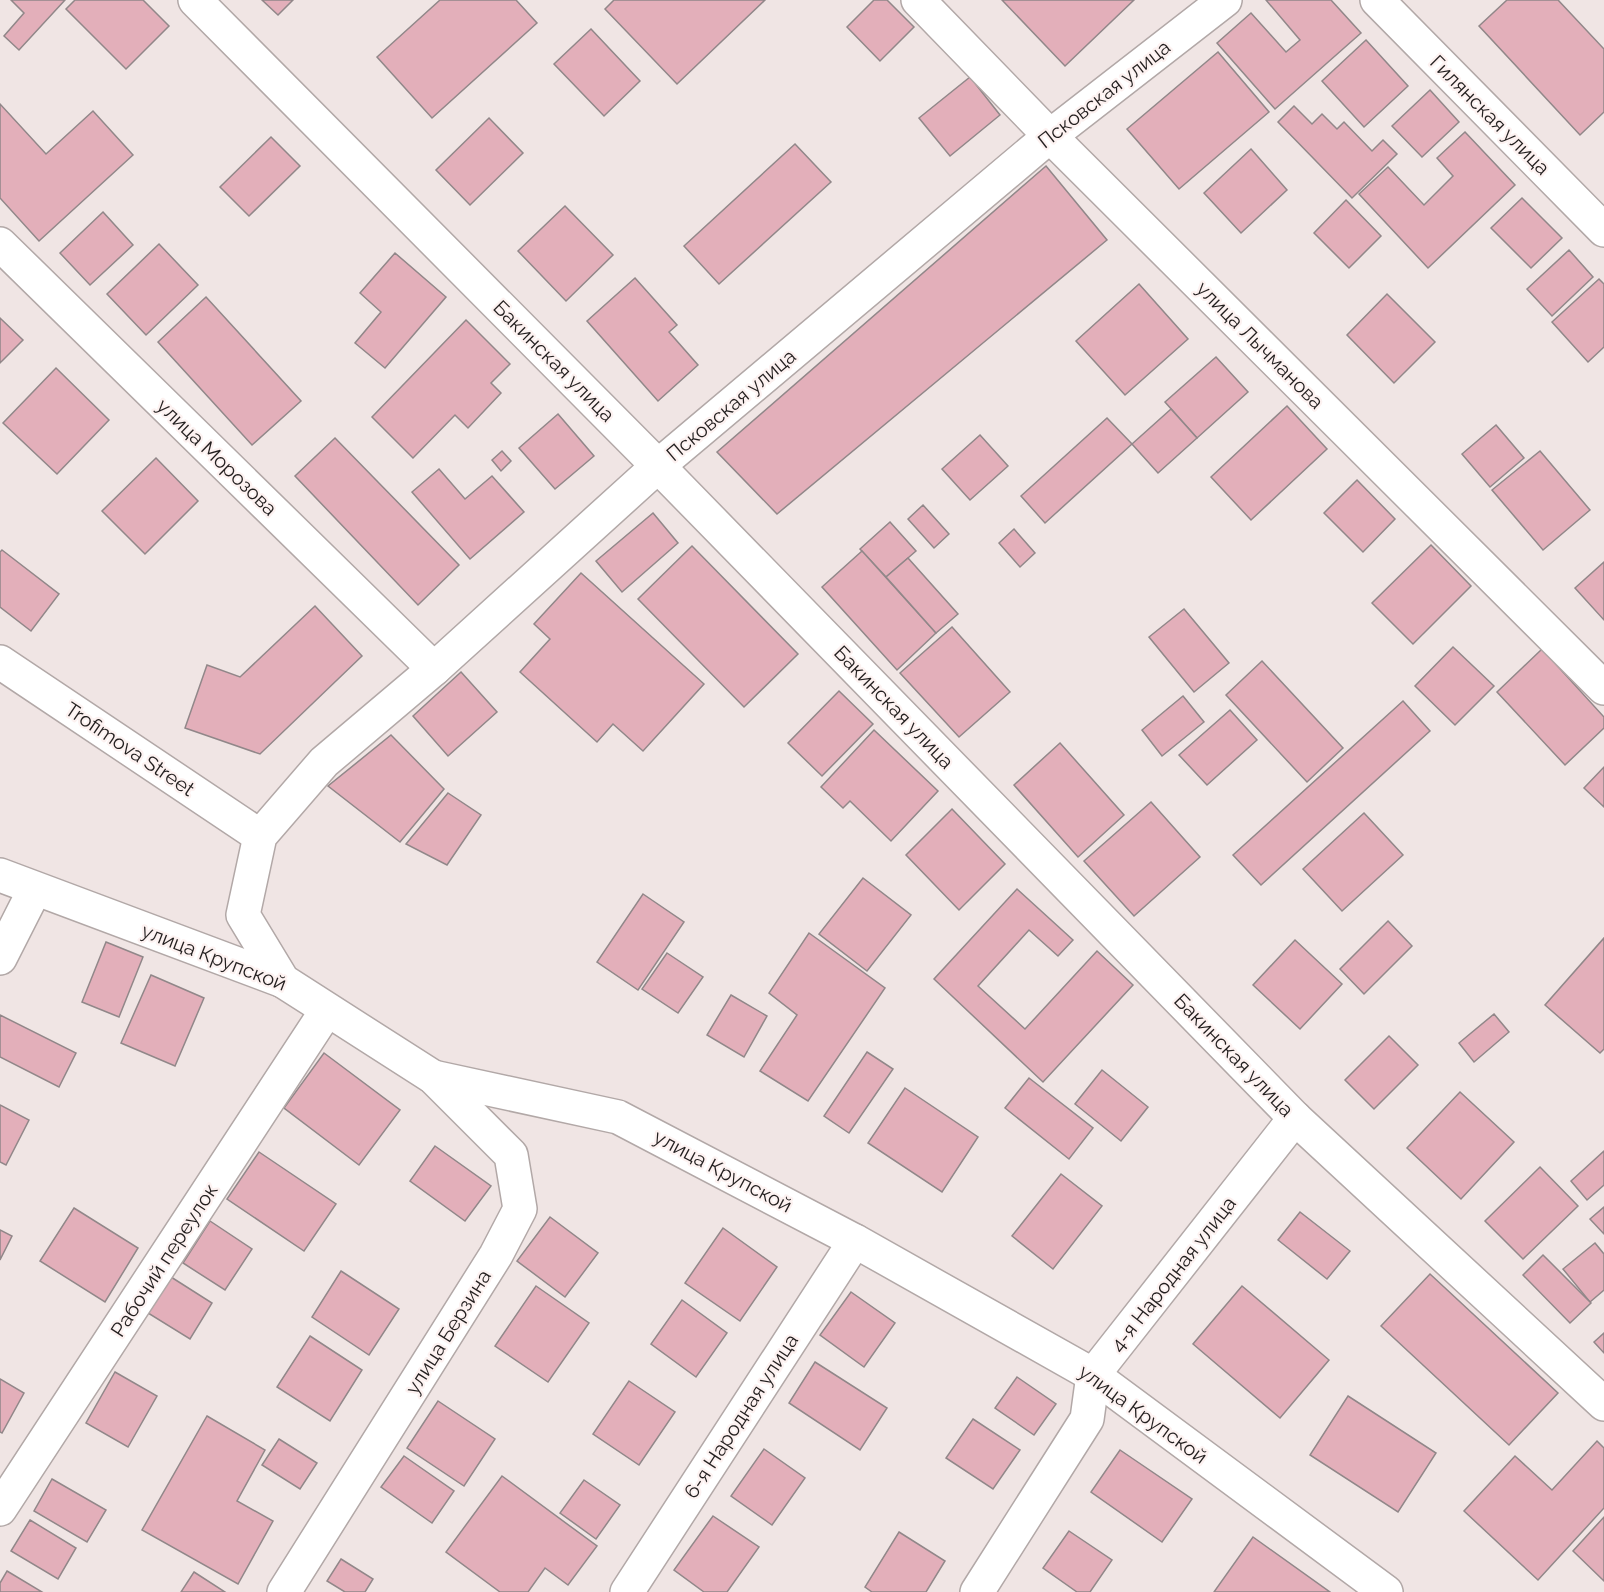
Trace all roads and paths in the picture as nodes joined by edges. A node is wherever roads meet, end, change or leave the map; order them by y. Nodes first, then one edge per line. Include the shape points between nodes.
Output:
1 (195, 0) edge
2 (918, 0) edge
3 (1225, 0) edge
4 (1377, 0) edge
5 (1050, 136) junction
6 (1604, 230) edge
7 (0, 244) edge
8 (658, 466) junction
9 (0, 662) edge
10 (434, 669) junction
11 (1604, 688) edge
12 (260, 836) junction
13 (0, 875) edge
14 (34, 889) junction
15 (0, 958) edge
16 (283, 981) junction
17 (327, 1010) junction
18 (433, 1077) junction
19 (1295, 1118) junction
20 (855, 1240) junction
21 (1093, 1375) junction
22 (1604, 1404) edge
23 (0, 1509) edge
24 (284, 1592) edge
25 (627, 1592) edge
26 (977, 1592) edge
27 (1386, 1592) edge

1 - 8 street, Бакинская улица
2 - 5 street, улица Лычманова
3 - 5 street, Псковская улица
4 - 6 street, Гилянская улица
5 - 8 street, Псковская улица
5 - 11 street, улица Лычманова
7 - 10 street, улица Морозова
8 - 10 street, Псковская улица
8 - 19 street, Бакинская улица
9 - 12 street, Trofimova Street
10 - 12 street, Псковская улица via 324,762
12 - 16 street via 243,915
13 - 14 street, улица Крупской
14 - 15 street
14 - 16 street, улица Крупской
16 - 17 street, улица Крупской
17 - 18 street, улица Крупской
17 - 23 street, Рабочий переулок
18 - 20 street, улица Крупской via 618,1117
18 - 24 street, улица Берзина via 511,1155 520,1209 496,1255
19 - 21 street, 4-я Народная улица
19 - 22 street, Бакинская улица
20 - 21 street, улица Крупской
20 - 25 street, 6-я Народная улица
21 - 26 street via 1087,1419
21 - 27 street, улица Крупской

